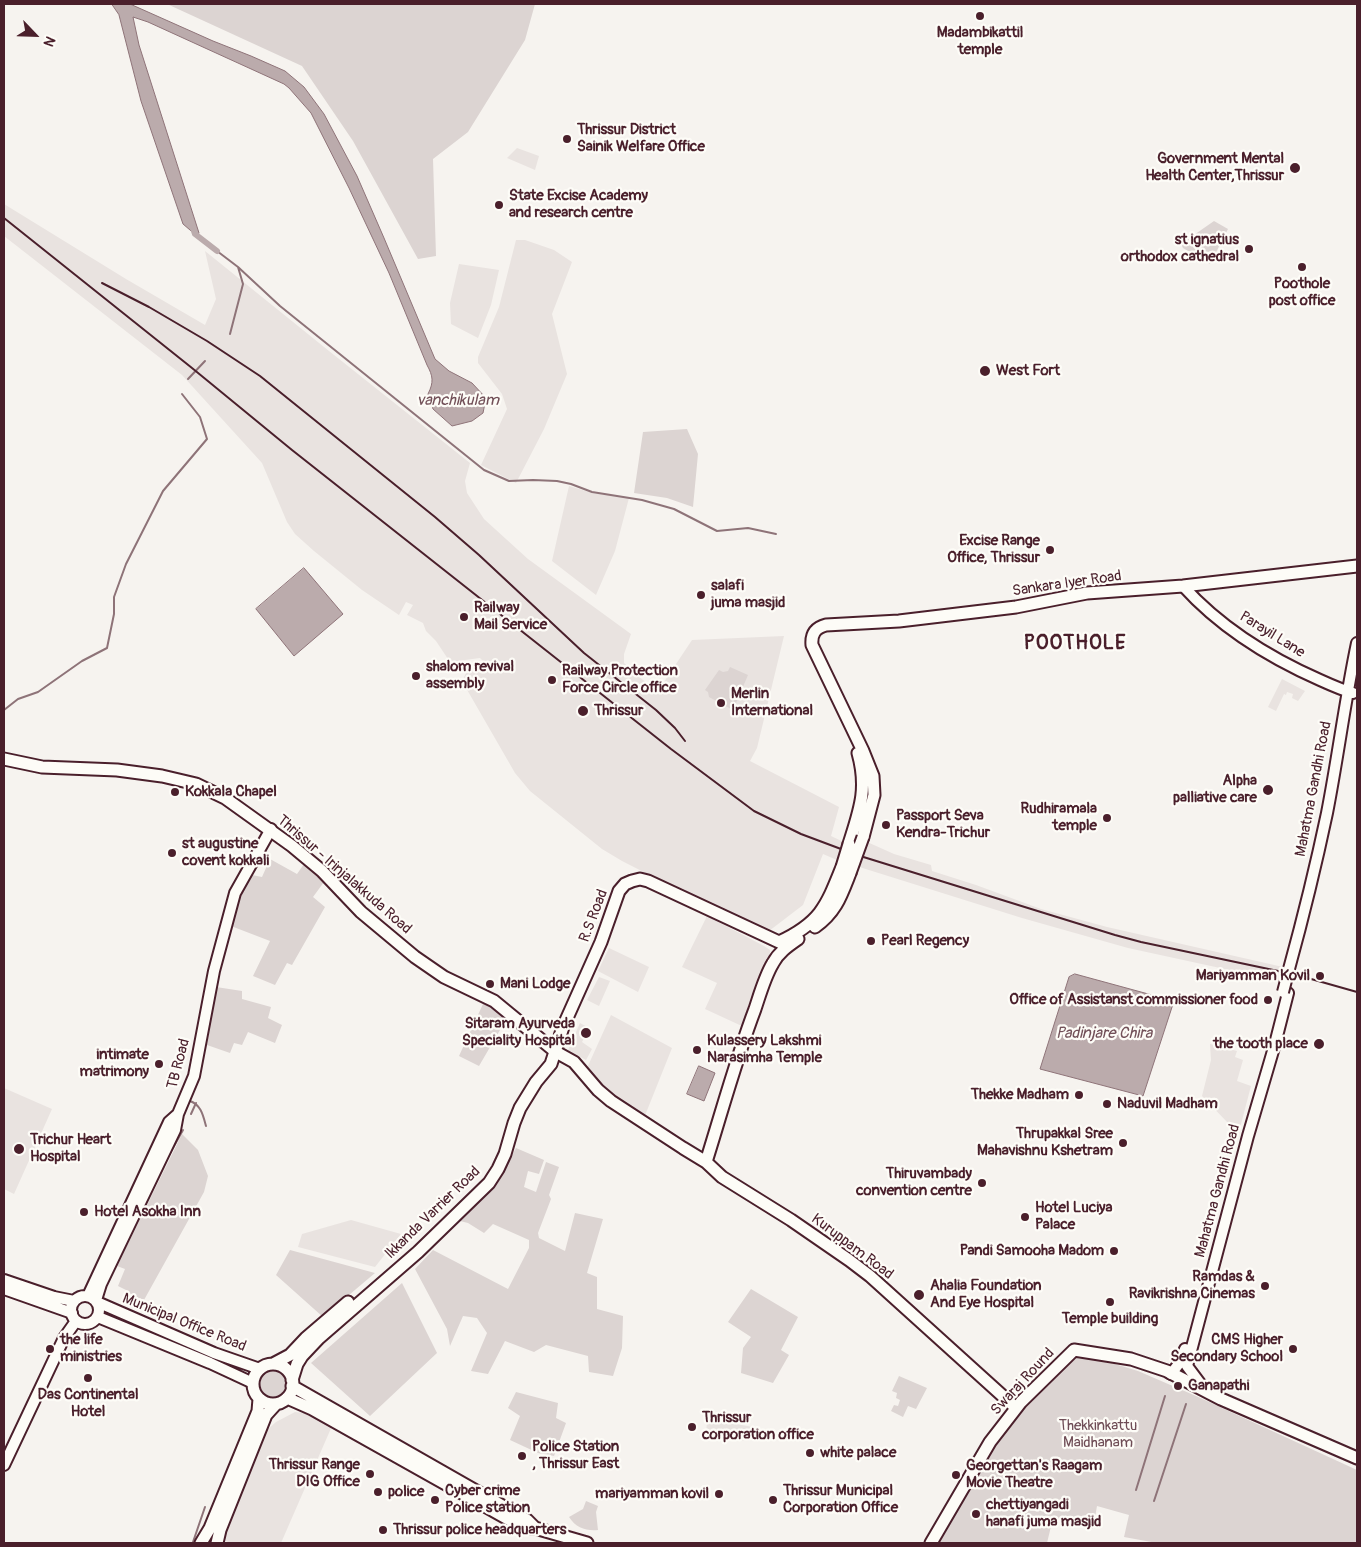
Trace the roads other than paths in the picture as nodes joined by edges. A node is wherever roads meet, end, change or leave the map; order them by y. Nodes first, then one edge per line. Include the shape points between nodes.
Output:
1 (1357, 566) edge
2 (1183, 586) junction
3 (1357, 643) edge
4 (1357, 676) edge
5 (1351, 692) junction
6 (851, 727) junction
7 (4, 758) edge
8 (271, 829) junction
9 (846, 870) junction
10 (779, 942) junction
11 (772, 964) junction
12 (1286, 992) junction
13 (556, 1052) junction
14 (706, 1162) junction
15 (4, 1280) edge
16 (4, 1288) edge
17 (94, 1299) junction
18 (74, 1301) junction
19 (74, 1317) junction
20 (98, 1317) junction
21 (272, 1364) junction
22 (260, 1369) junction
23 (1171, 1374) junction
24 (253, 1383) junction
25 (292, 1383) junction
26 (1206, 1392) junction
27 (287, 1398) junction
28 (259, 1399) junction
29 (276, 1404) junction
30 (1016, 1408) junction
31 (1357, 1458) edge
32 (4, 1465) edge
33 (535, 1528) junction
34 (201, 1543) edge
35 (216, 1543) edge
36 (587, 1543) edge
37 (931, 1543) edge

1 - 2 main road, Sankara Iyer Road
2 - 5 main road, Parayil Lane via 1215,616 1255,645 1292,666
2 - 6 main road, Sankara Iyer Road via 1087,593 1016,607 818,627 813,633 812,645
3 - 5 main road, Mahatma Gandhi Road
4 - 5 main road, Mahatma Gandhi Road
5 - 12 main road, Mahatma Gandhi Road via 1329,829
6 - 9 main road, bridge via 862,766 864,788 849,844
6 - 9 main road, bridge via 869,764 874,795 863,837
7 - 8 main road, Thrissur - Irinjalakkuda Road via 42,767 117,770 182,780 226,798
8 - 13 main road, Thrissur - Irinjalakkuda Road via 415,957 444,977 494,1001
8 - 17 main road, TB Road via 235,893 214,971 194,1076 178,1114 169,1122
9 - 10 main road via 839,901 831,913 823,921
10 - 11 main road via 780,953
10 - 11 main road via 775,945
10 - 13 main road, R.S Road via 648,881 628,882 617,894
11 - 14 main road via 721,1107
12 - 23 main road, Mahatma Gandhi Road via 1239,1149 1191,1328 1181,1361
12 - 26 main road, Mahatma Gandhi Road via 1275,1044 1187,1366
13 - 14 main road, Thrissur - Irinjalakkuda Road via 574,1062 611,1101
13 - 21 main road, Ikkanda Varrier Road via 530,1077 520,1092 493,1164 466,1198 290,1355
13 - 25 main road, Ikkanda Varrier Road via 548,1070 536,1082 520,1108 505,1154 489,1183 418,1252 319,1338 297,1364
14 - 30 main road, Kuruppam Road via 722,1177 791,1220 870,1276
15 - 18 main road
16 - 19 main road
17 - 18 main road via 80,1297
17 - 20 main road via 100,1310
17 - 22 main road, Municipal Office Road via 214,1353
18 - 19 main road
19 - 20 main road via 85,1324
19 - 32 main road
20 - 24 main road
21 - 22 main road
21 - 25 main road via 285,1369
22 - 24 main road
23 - 26 main road, Swaraj Round
23 - 30 main road, Swaraj Round via 1131,1359 1074,1350
24 - 28 main road
25 - 27 main road
25 - 33 main road via 528,1520
26 - 31 main road, Swaraj Round
27 - 29 main road
27 - 33 main road via 524,1528
28 - 29 main road
28 - 34 main road via 258,1411
29 - 35 main road via 266,1414
30 - 37 main road, Swaraj Round via 990,1442
33 - 36 main road
34 - 35 main road

